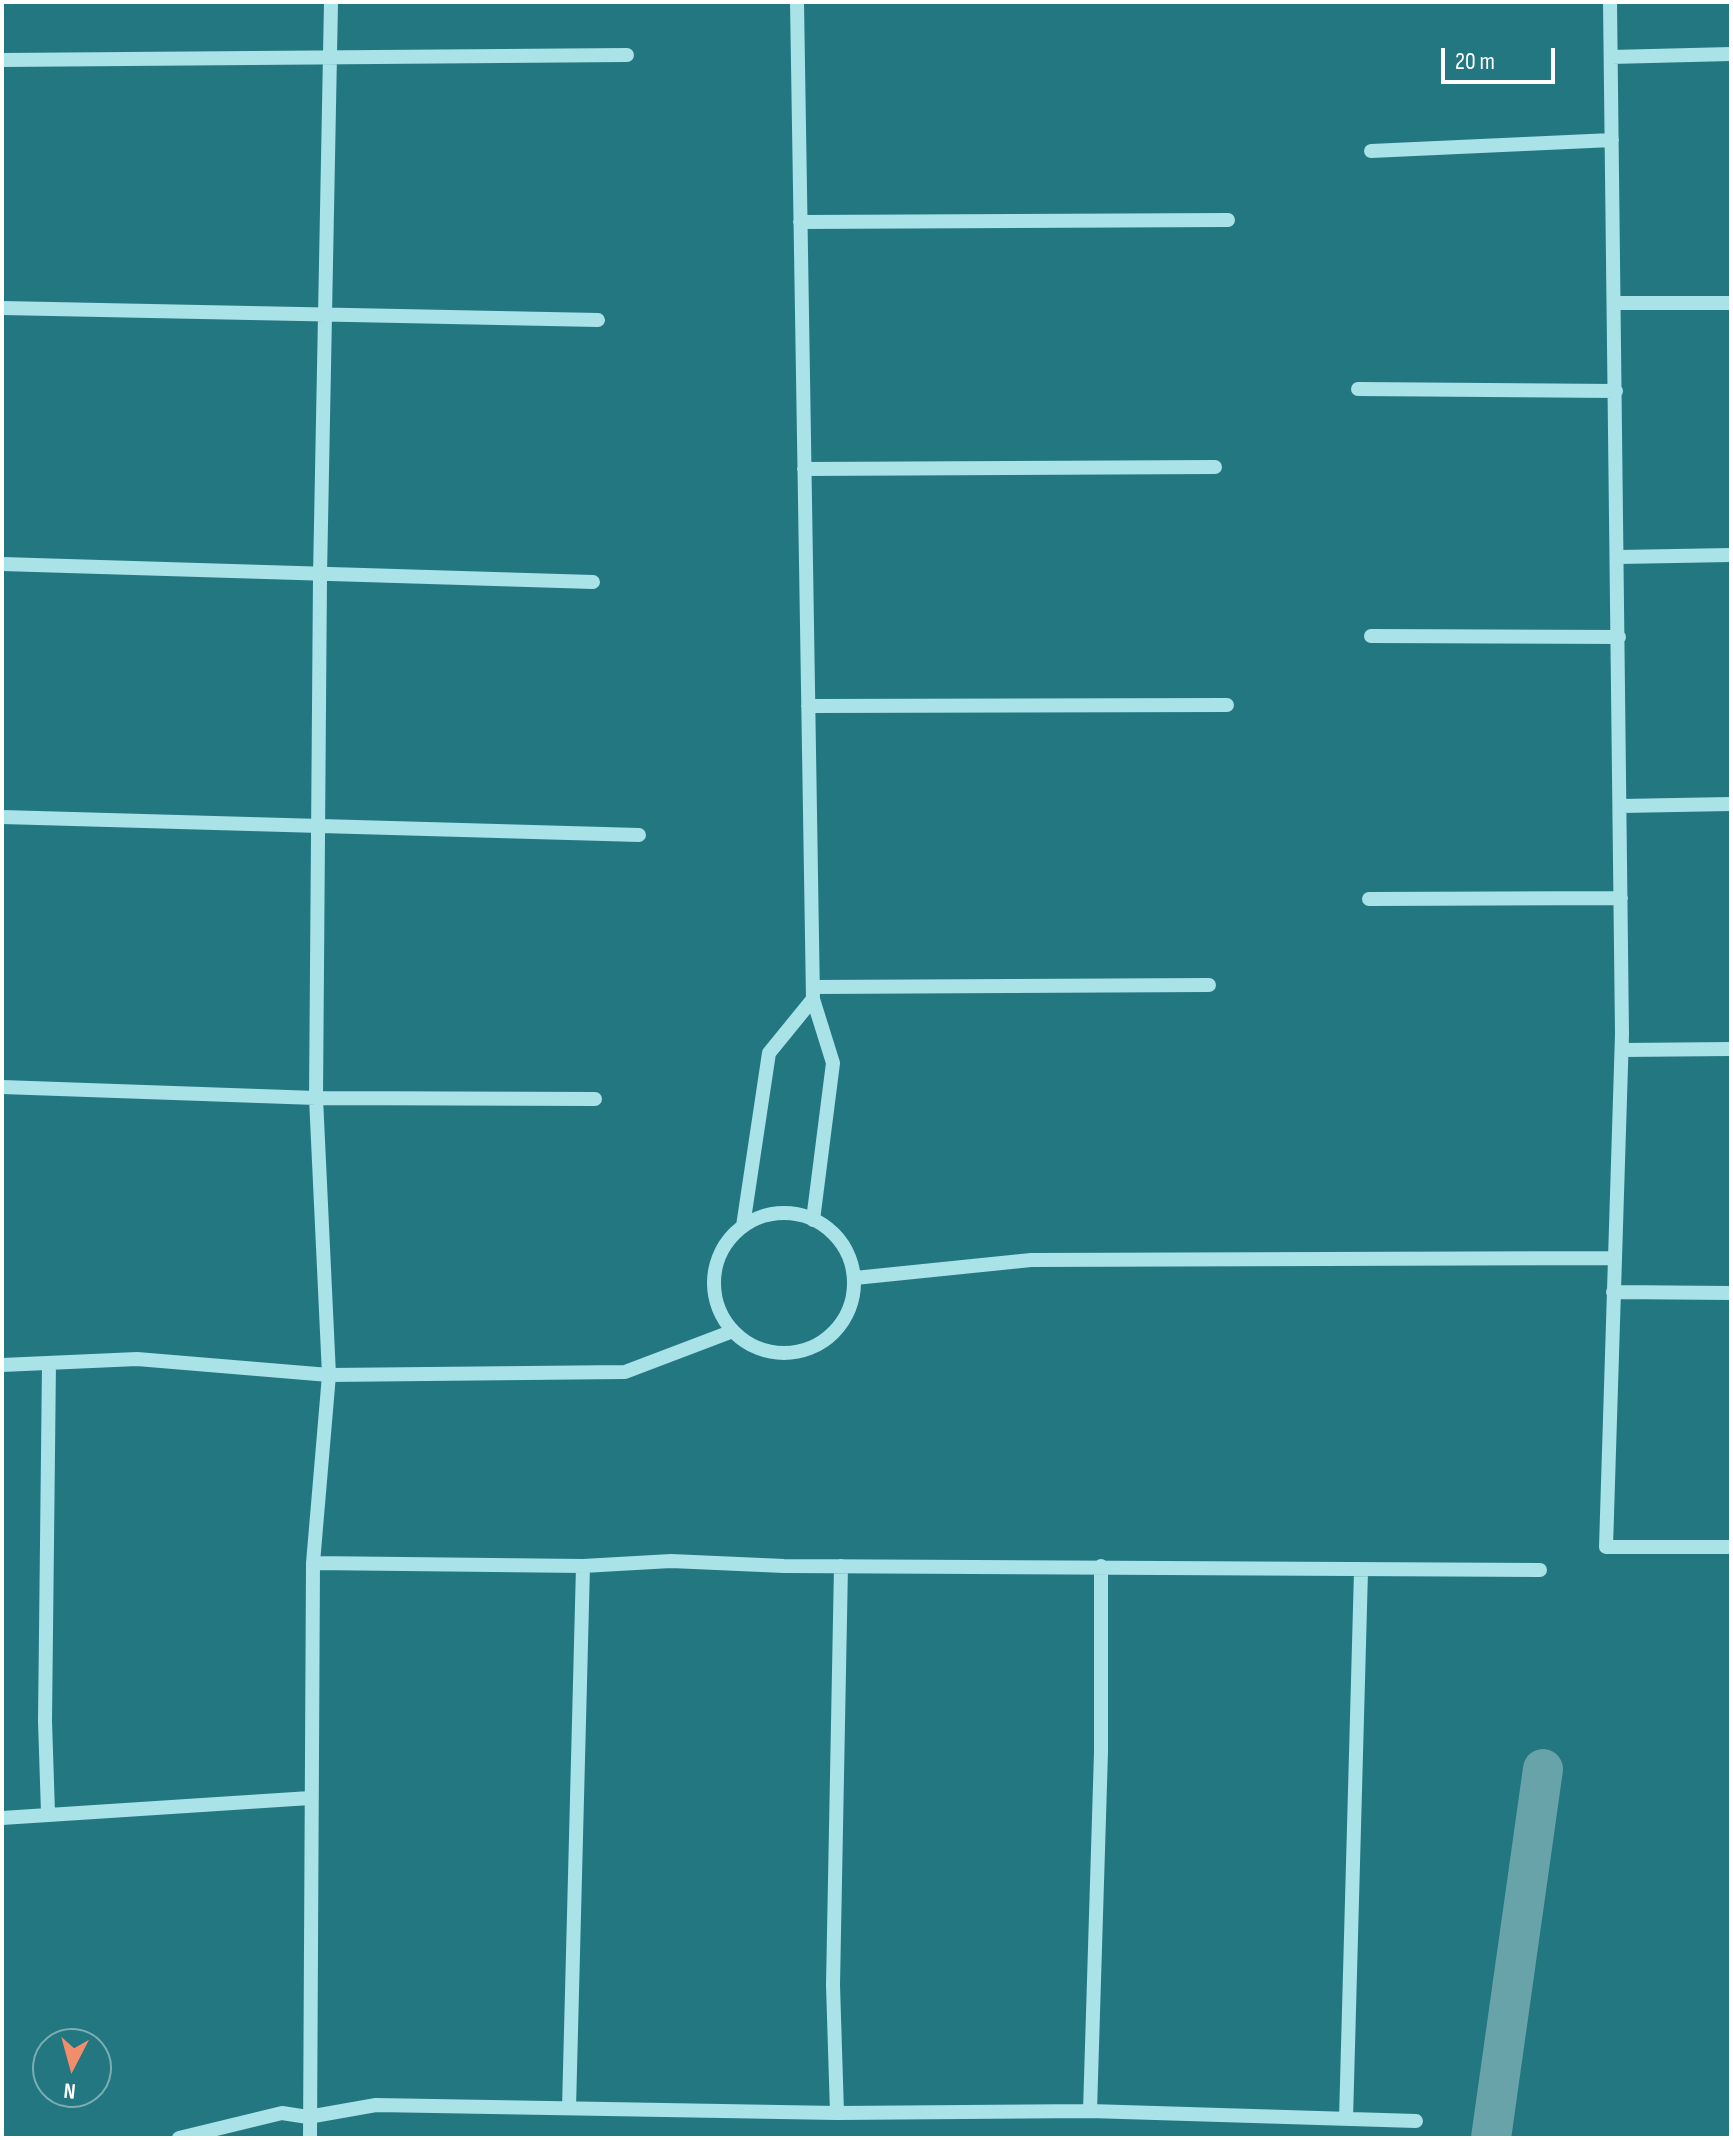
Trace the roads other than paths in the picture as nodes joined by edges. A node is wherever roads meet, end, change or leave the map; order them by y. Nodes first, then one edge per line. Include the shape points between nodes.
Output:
1 (331, 2) edge
2 (797, 2) edge
3 (1610, 2) edge
4 (1731, 54) edge
5 (627, 55) dead end
6 (1611, 57) junction
7 (331, 59) junction
8 (2, 60) edge
9 (1612, 140) junction
10 (1371, 151) dead end
11 (1228, 220) dead end
12 (800, 222) junction
13 (1615, 303) junction
14 (1731, 303) edge
15 (2, 308) edge
16 (327, 312) junction
17 (598, 320) dead end
18 (1358, 389) dead end
19 (1616, 391) junction
20 (1215, 467) dead end
21 (804, 469) junction
22 (1731, 555) edge
23 (1619, 557) junction
24 (2, 564) edge
25 (320, 576) junction
26 (593, 582) dead end
27 (1371, 636) dead end
28 (1619, 637) junction
29 (1227, 705) dead end
30 (808, 706) junction
31 (1731, 804) edge
32 (1621, 806) junction
33 (2, 817) edge
34 (319, 828) junction
35 (639, 835) dead end
36 (1621, 898) junction
37 (1369, 899) dead end
38 (1209, 985) dead end
39 (813, 993) junction
40 (1731, 1049) edge
41 (1622, 1050) junction
42 (2, 1087) edge
43 (316, 1098) junction
44 (595, 1099) dead end
45 (813, 1220) junction
46 (743, 1226) junction
47 (1614, 1258) junction
48 (855, 1278) junction
49 (1613, 1292) junction
50 (1731, 1293) edge
51 (733, 1331) junction
52 (49, 1363) junction
53 (2, 1365) edge
54 (329, 1375) junction
55 (1731, 1547) edge
56 (313, 1563) junction
57 (583, 1566) junction
58 (841, 1566) junction
59 (1101, 1566) junction
60 (1540, 1570) dead end
61 (1361, 1571) junction
62 (310, 1798) junction
63 (48, 1813) junction
64 (2, 1818) edge
65 (569, 2108) junction
66 (1090, 2111) junction
67 (837, 2113) junction
68 (308, 2117) junction
69 (1346, 2119) junction
70 (1416, 2121) dead end
71 (179, 2138) edge
72 (310, 2138) edge

1 - 7 street
2 - 12 street
3 - 6 street
4 - 6 street
5 - 7 street
6 - 9 street
7 - 8 street
7 - 16 street
9 - 10 street
9 - 13 street
11 - 12 street
12 - 21 street
13 - 14 street
13 - 19 street
15 - 16 street
16 - 17 street
16 - 25 street
18 - 19 street
19 - 23 street
20 - 21 street
21 - 30 street
22 - 23 street
23 - 28 street
24 - 25 street
25 - 26 street
25 - 34 street
27 - 28 street
28 - 32 street
29 - 30 street
30 - 39 street
31 - 32 street
32 - 36 street
33 - 34 street
34 - 35 street
34 - 43 street
36 - 37 street
36 - 41 street
38 - 39 street
39 - 45 street via 833,1063
39 - 46 street via 769,1053
40 - 41 street
41 - 47 street
42 - 43 street
43 - 44 street
43 - 54 street
45 - 46 street via 785,1213
45 - 48 street via 829,1228 845,1247
46 - 51 street via 722,1251 713,1283 717,1305
47 - 48 street via 1031,1260
47 - 49 street
48 - 51 street via 847,1317 832,1336 811,1349 787,1354 763,1350
49 - 50 street
49 - 55 street via 1606,1547
51 - 54 street via 625,1372
52 - 53 street
52 - 54 street via 137,1359
52 - 63 street
54 - 56 street
56 - 57 street
56 - 62 street
57 - 58 street via 671,1561
57 - 65 street
58 - 59 street
58 - 67 street via 833,1985
59 - 61 street
59 - 66 street
60 - 61 street
61 - 69 street
62 - 63 street
62 - 68 street
63 - 64 street
65 - 67 street
65 - 68 street via 376,2105
66 - 67 street
66 - 69 street
68 - 71 street via 282,2113
68 - 72 street
69 - 70 street

